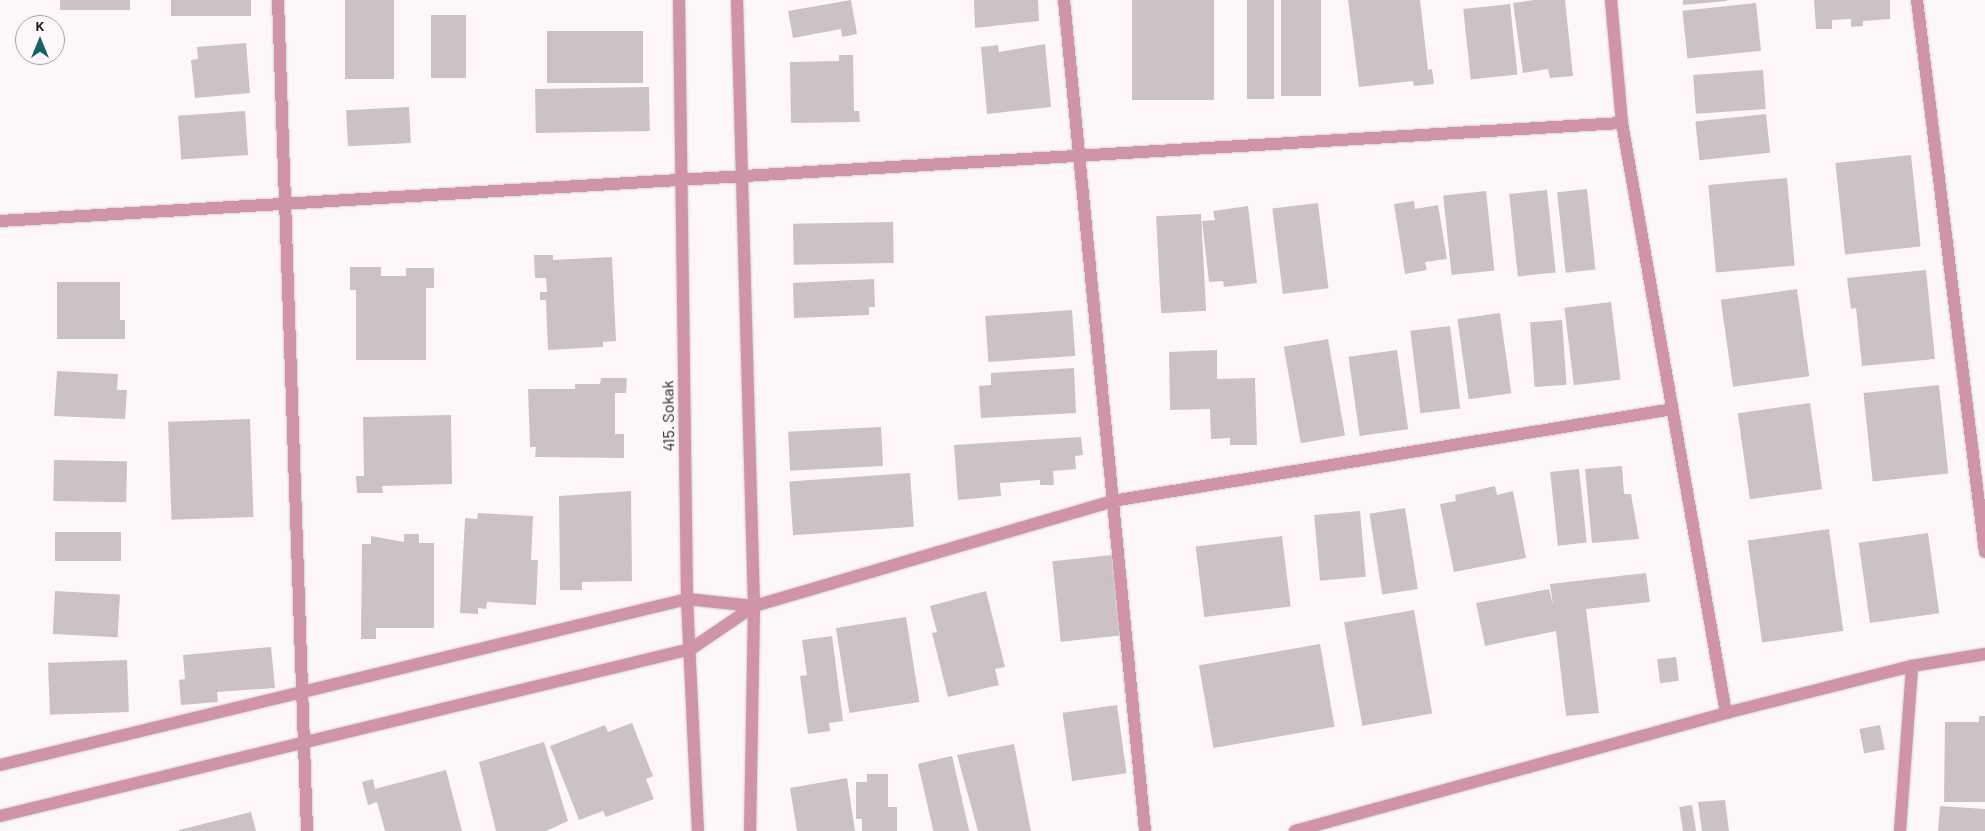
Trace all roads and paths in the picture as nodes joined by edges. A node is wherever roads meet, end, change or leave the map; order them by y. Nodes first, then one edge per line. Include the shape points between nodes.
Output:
1 (278, 0) edge
2 (679, 0) edge
3 (737, 0) edge
4 (1064, 0) edge
5 (1611, 0) edge
6 (1917, 0) edge
7 (1622, 123) junction
8 (1080, 158) junction
9 (743, 178) junction
10 (682, 180) junction
11 (287, 204) junction
12 (0, 221) edge
13 (1673, 409) junction
14 (1112, 501) junction
15 (1985, 552) edge
16 (687, 598) junction
17 (754, 606) junction
18 (690, 649) junction
19 (1985, 654) edge
20 (1912, 666) junction
21 (301, 693) junction
22 (1726, 713) junction
23 (304, 741) junction
24 (0, 765) edge
25 (0, 816) edge
26 (307, 831) edge
27 (698, 831) edge
28 (750, 831) edge
29 (1145, 831) edge
30 (1295, 831) edge
31 (1900, 831) edge

1 - 11 street
2 - 10 street, 415. Sokak
3 - 9 street
4 - 8 street
5 - 7 street
6 - 15 street
7 - 8 street
7 - 13 street
8 - 9 street
8 - 14 street
9 - 10 street
9 - 17 street
10 - 11 street
10 - 16 street, 415. Sokak
11 - 12 street
11 - 21 street
13 - 14 street
13 - 22 street
14 - 17 street
14 - 29 street
16 - 17 street
16 - 18 street, 415. Sokak
16 - 21 street
17 - 18 street
17 - 28 street
18 - 23 street
18 - 27 street, 415. Sokak
19 - 20 street
20 - 22 street
20 - 31 street
21 - 23 street
21 - 24 street
22 - 30 street
23 - 25 street
23 - 26 street

